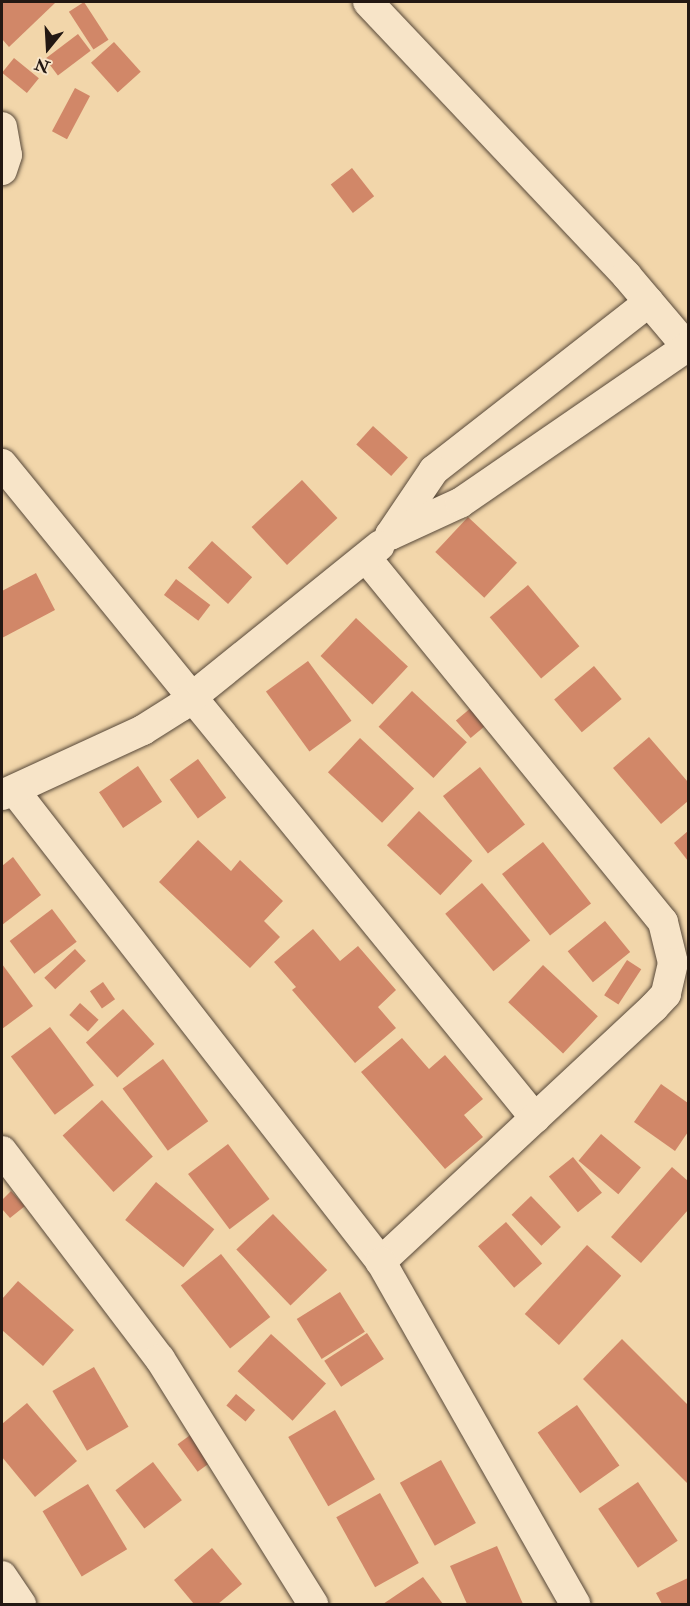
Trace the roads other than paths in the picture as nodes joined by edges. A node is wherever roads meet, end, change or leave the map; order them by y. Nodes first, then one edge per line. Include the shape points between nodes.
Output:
1 (368, 2) edge
2 (2, 127) edge
3 (2, 170) edge
4 (649, 302) junction
5 (688, 347) edge
6 (2, 464) edge
7 (390, 535) junction
8 (367, 559) junction
9 (192, 696) junction
10 (8, 792) edge
11 (536, 1118) junction
12 (2, 1151) edge
13 (381, 1262) junction
14 (2, 1576) edge
15 (21, 1605) edge
16 (313, 1605) edge
17 (574, 1605) edge

1 - 4 street
2 - 3 street via 7,155
4 - 5 street
4 - 7 street via 434,470
5 - 7 street via 460,503
6 - 9 street
7 - 8 street
8 - 9 street
8 - 11 street via 663,922 671,943 673,963 666,994
9 - 10 street via 143,730
9 - 11 street
10 - 13 street
11 - 13 street
12 - 16 street via 160,1359
13 - 17 street
14 - 15 street

